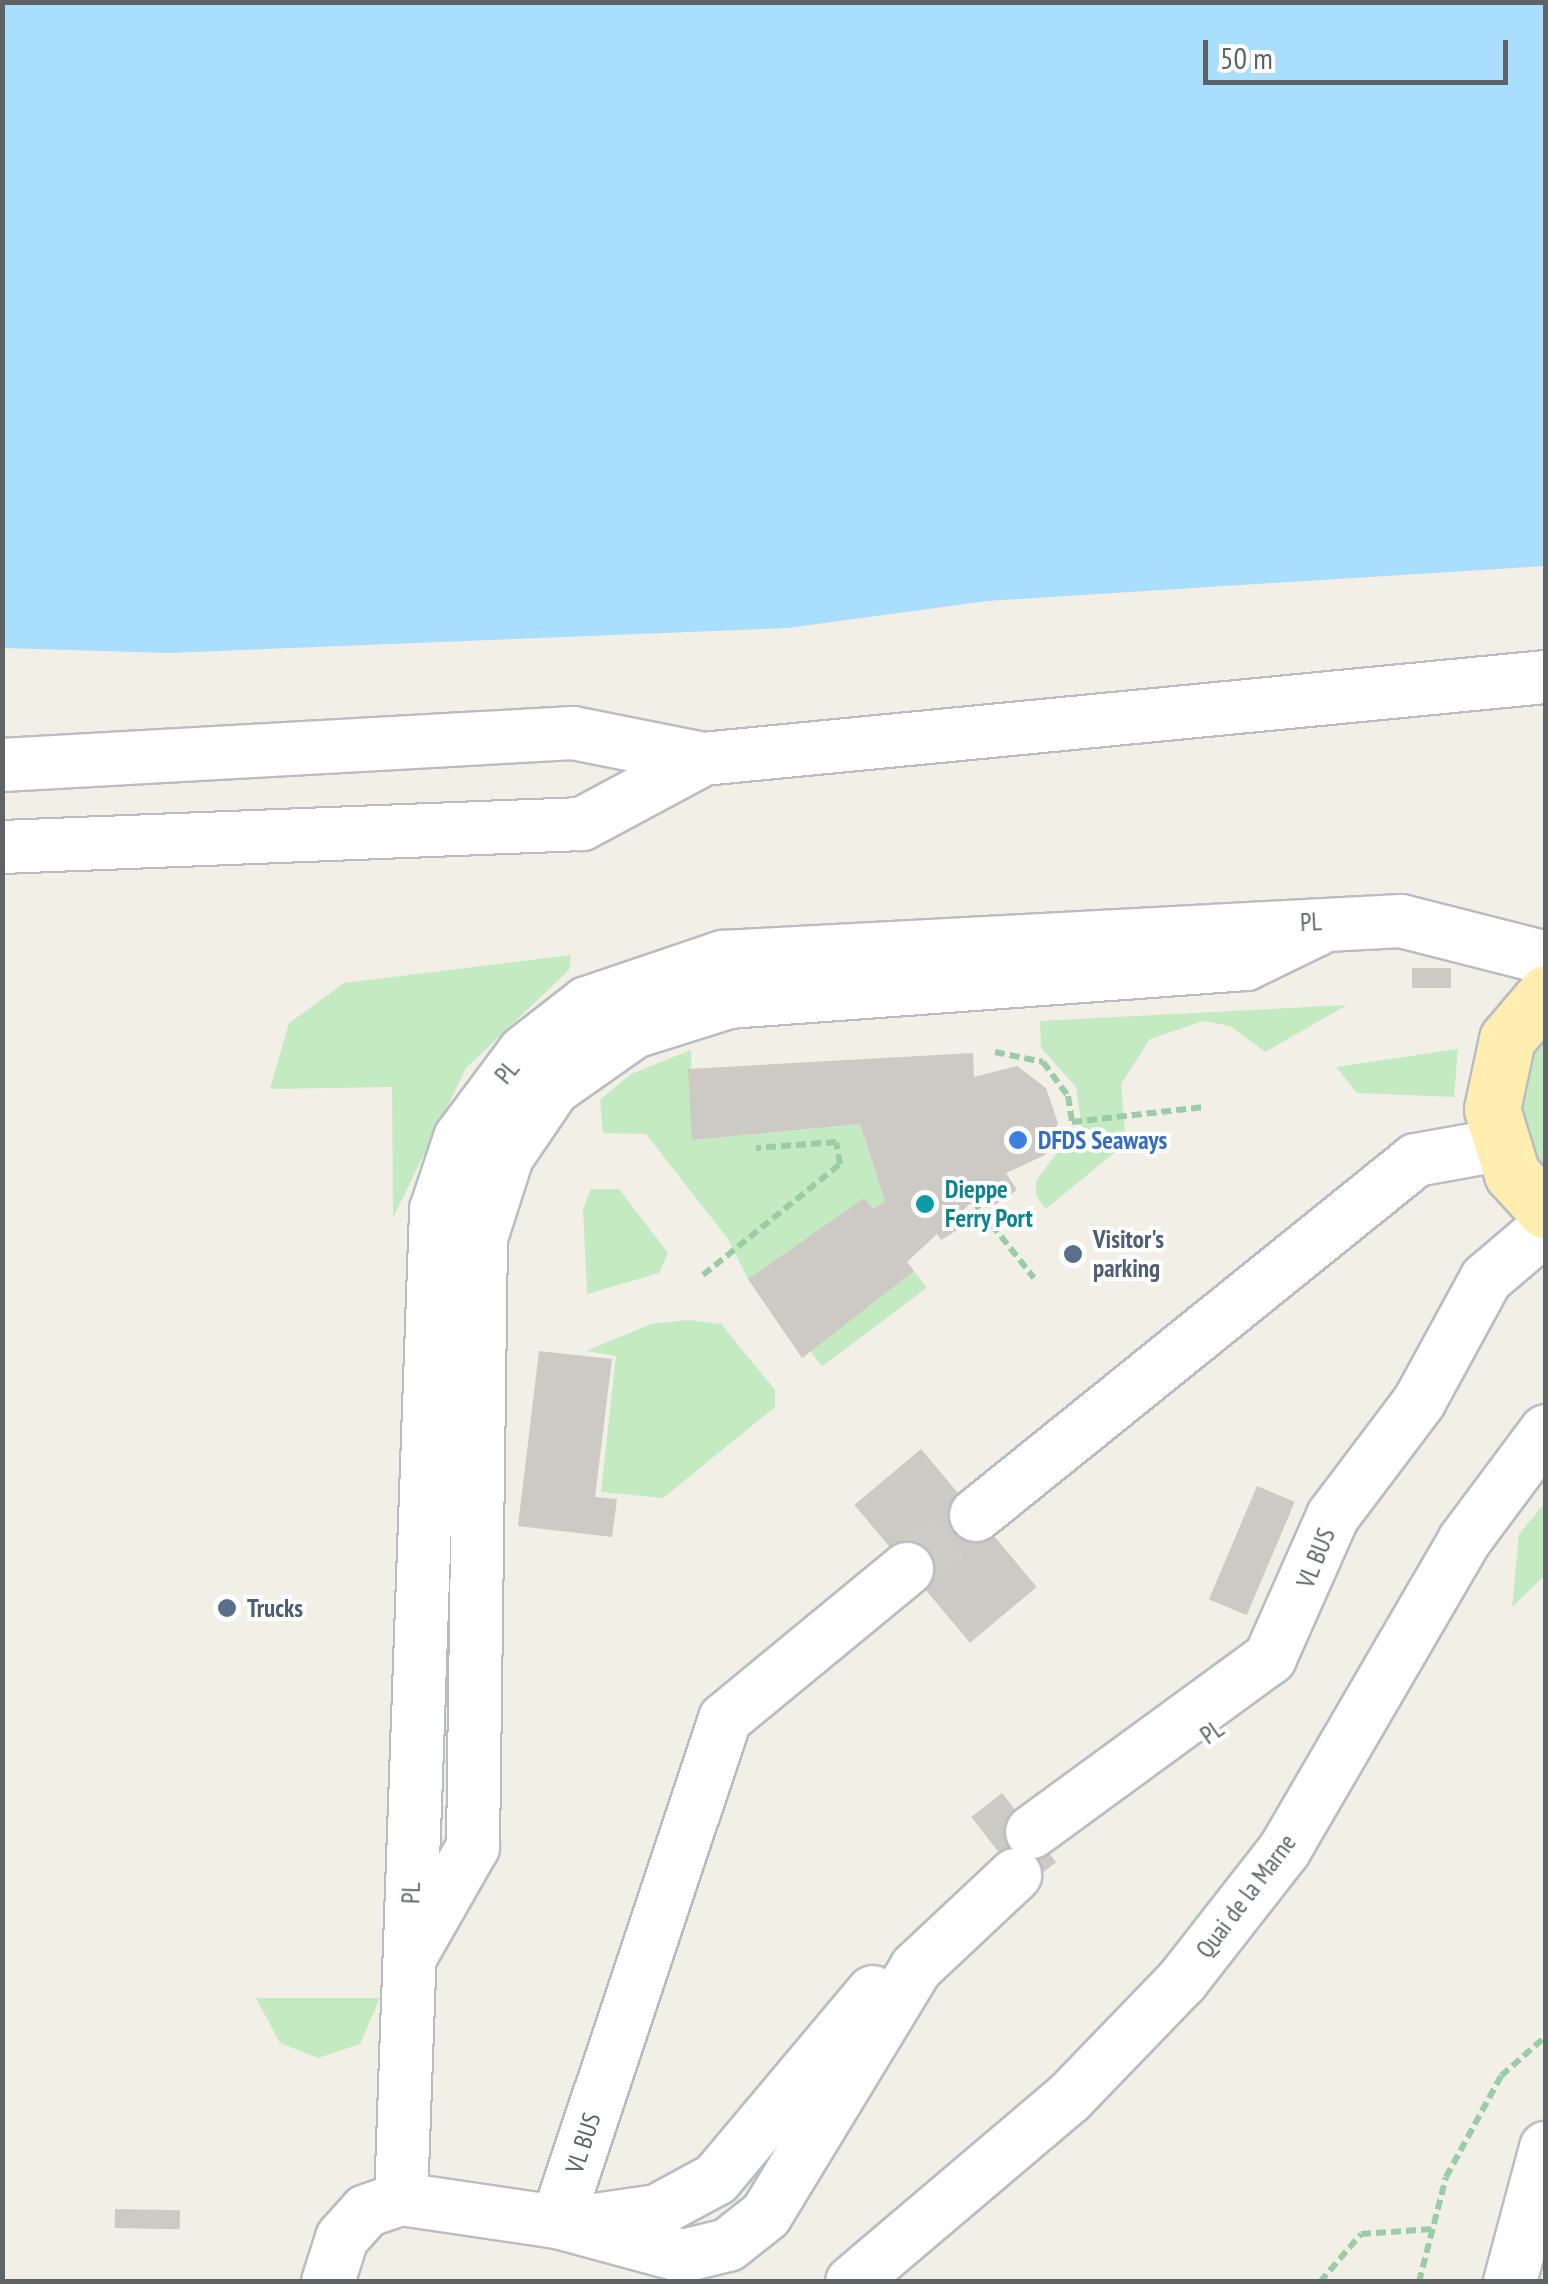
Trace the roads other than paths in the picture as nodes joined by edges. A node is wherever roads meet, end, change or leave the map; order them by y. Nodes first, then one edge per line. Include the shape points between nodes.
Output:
1 (1546, 677) edge
2 (703, 760) junction
3 (2, 765) edge
4 (2, 847) edge
5 (1546, 958) edge
6 (1546, 993) edge
7 (1498, 1145) junction
8 (1546, 1210) edge
9 (1546, 1228) edge
10 (1546, 1432) edge
11 (976, 1515) tunnel mouth
12 (907, 1570) tunnel mouth
13 (1546, 2148) edge
14 (401, 2199) junction
15 (557, 2222) junction
16 (328, 2282) edge
17 (852, 2282) edge
18 (1510, 2282) edge

1 - 2 street
2 - 3 street via 573,733
2 - 4 street via 582,824
5 - 14 street, PL via 1401,921 723,956 586,1002 524,1052 460,1138 436,1210
6 - 7 main road via 1507,1038 1495,1073
7 - 8 main road
7 - 11 street via 1416,1160
9 - 15 street, VL BUS via 1486,1279 1418,1402 1333,1516 1270,1658 1024,1853 948,1902 716,2179 630,2220
10 - 17 street, Quai de la Marne via 1464,1541 1285,1849 1182,1981 1070,2098
12 - 15 street, VL BUS via 725,1719
13 - 18 street
14 - 15 street
14 - 16 street via 366,2211 342,2238

